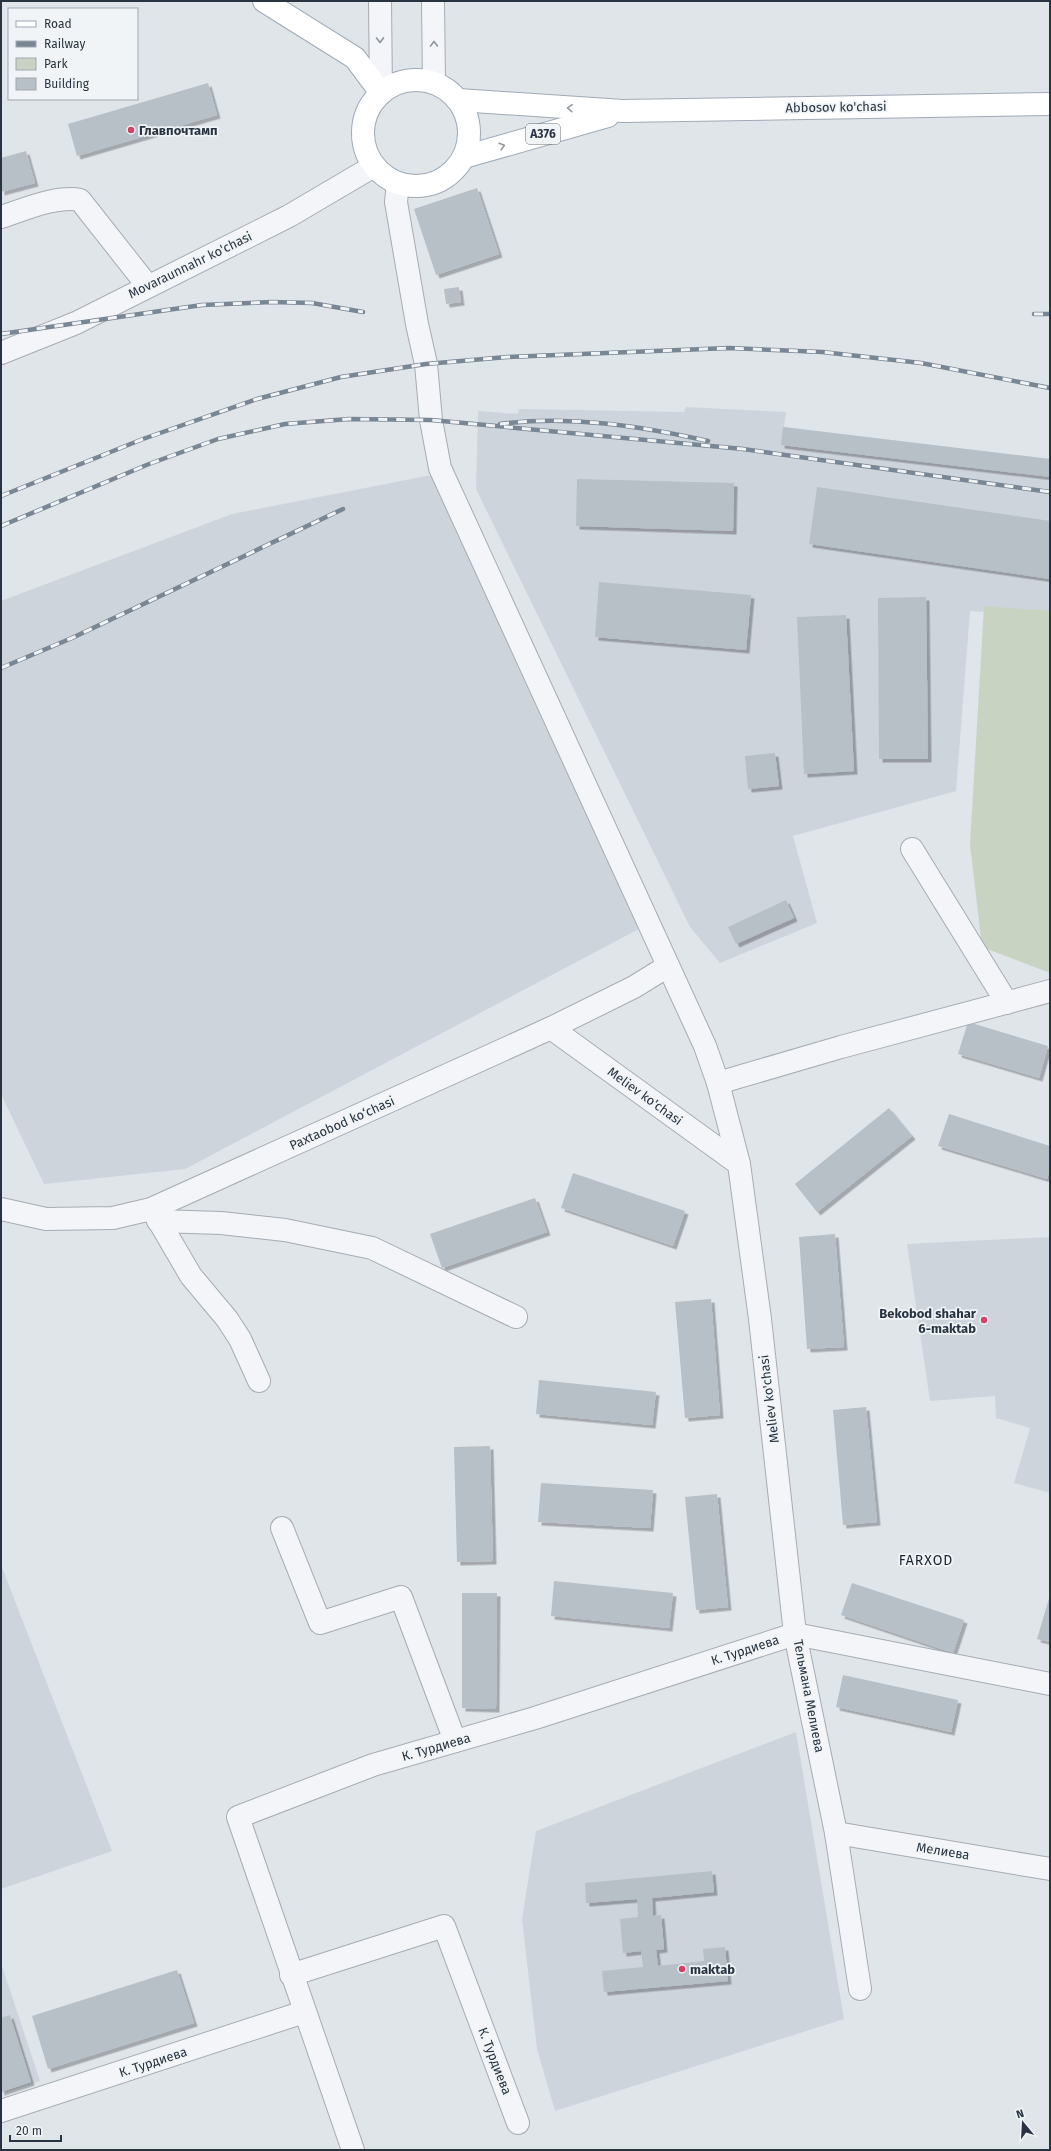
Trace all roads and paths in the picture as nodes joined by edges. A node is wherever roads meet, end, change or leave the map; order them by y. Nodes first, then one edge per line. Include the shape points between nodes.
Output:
1 (264, 1) edge
2 (380, 1) edge
3 (433, 1) edge
4 (434, 82) junction
5 (381, 93) junction
6 (459, 100) junction
7 (1050, 104) edge
8 (623, 111) junction
9 (464, 157) junction
10 (374, 166) junction
11 (398, 183) junction
12 (1, 217) edge
13 (147, 285) junction
14 (1, 353) edge
15 (912, 849) dead end
16 (668, 966) junction
17 (1050, 992) edge
18 (1007, 1002) junction
19 (551, 1028) junction
20 (718, 1083) junction
21 (739, 1164) junction
22 (1, 1209) edge
23 (155, 1215) junction
24 (516, 1317) dead end
25 (258, 1381) dead end
26 (282, 1528) dead end
27 (795, 1634) junction
28 (1050, 1684) edge
29 (455, 1741) junction
30 (836, 1833) junction
31 (1050, 1869) edge
32 (291, 1975) junction
33 (860, 1990) dead end
34 (304, 2012) junction
35 (1, 2111) edge
36 (518, 2123) dead end
37 (352, 2150) edge

1 - 5 main road via 355,58
2 -> 5 street
4 -> 3 street
4 - 5 main road via 406,81 392,85
4 - 6 main road via 448,89
5 - 10 main road via 370,106 364,121 363,137
8 -> 6 main road, Abbosov ko'chasi / A376
6 - 9 main road via 470,128 469,143
7 - 8 main road, Abbosov ko'chasi
9 -> 8 main road, Abbosov ko'chasi / A376
9 - 11 main road via 451,173 440,181 413,186
10 - 11 main road
10 - 13 street, Movaraunnahr ko'chasi via 290,216
11 - 16 street, Meliev ko'chasi via 398,217 426,364 431,420 440,468
12 - 13 street via 58,200 80,200
13 - 14 street, Movaraunnahr ko'chasi via 76,322
15 - 18 street
16 - 19 street, Paxtaobod ko‘chasi via 634,987
16 - 20 street, Meliev ko'chasi via 705,1046
17 - 18 street
18 - 20 street
19 - 21 street, Meliev ko'chasi
19 - 23 street, Paxtaobod ko‘chasi
20 - 21 street, Meliev ko'chasi
21 - 27 street, Meliev ko'chasi via 760,1319
22 - 23 street, Paxtaobod ko‘chasi via 46,1219
23 - 24 street via 285,1230 372,1248
23 - 25 street via 192,1276 240,1339
26 - 29 street via 320,1623 401,1597
27 - 28 street, Тельмана Мелиева
27 - 29 street, К. Турдиева
27 - 30 street, Тельмана Мелиева
29 - 32 street, К. Турдиева via 373,1765 238,1817
30 - 31 street, Мелиева
30 - 33 street, Тельмана Мелиева
32 - 34 street, К. Турдиева
32 - 36 street, К. Турдиева via 444,1926
34 - 35 street, К. Турдиева
34 - 37 street, К. Турдиева

